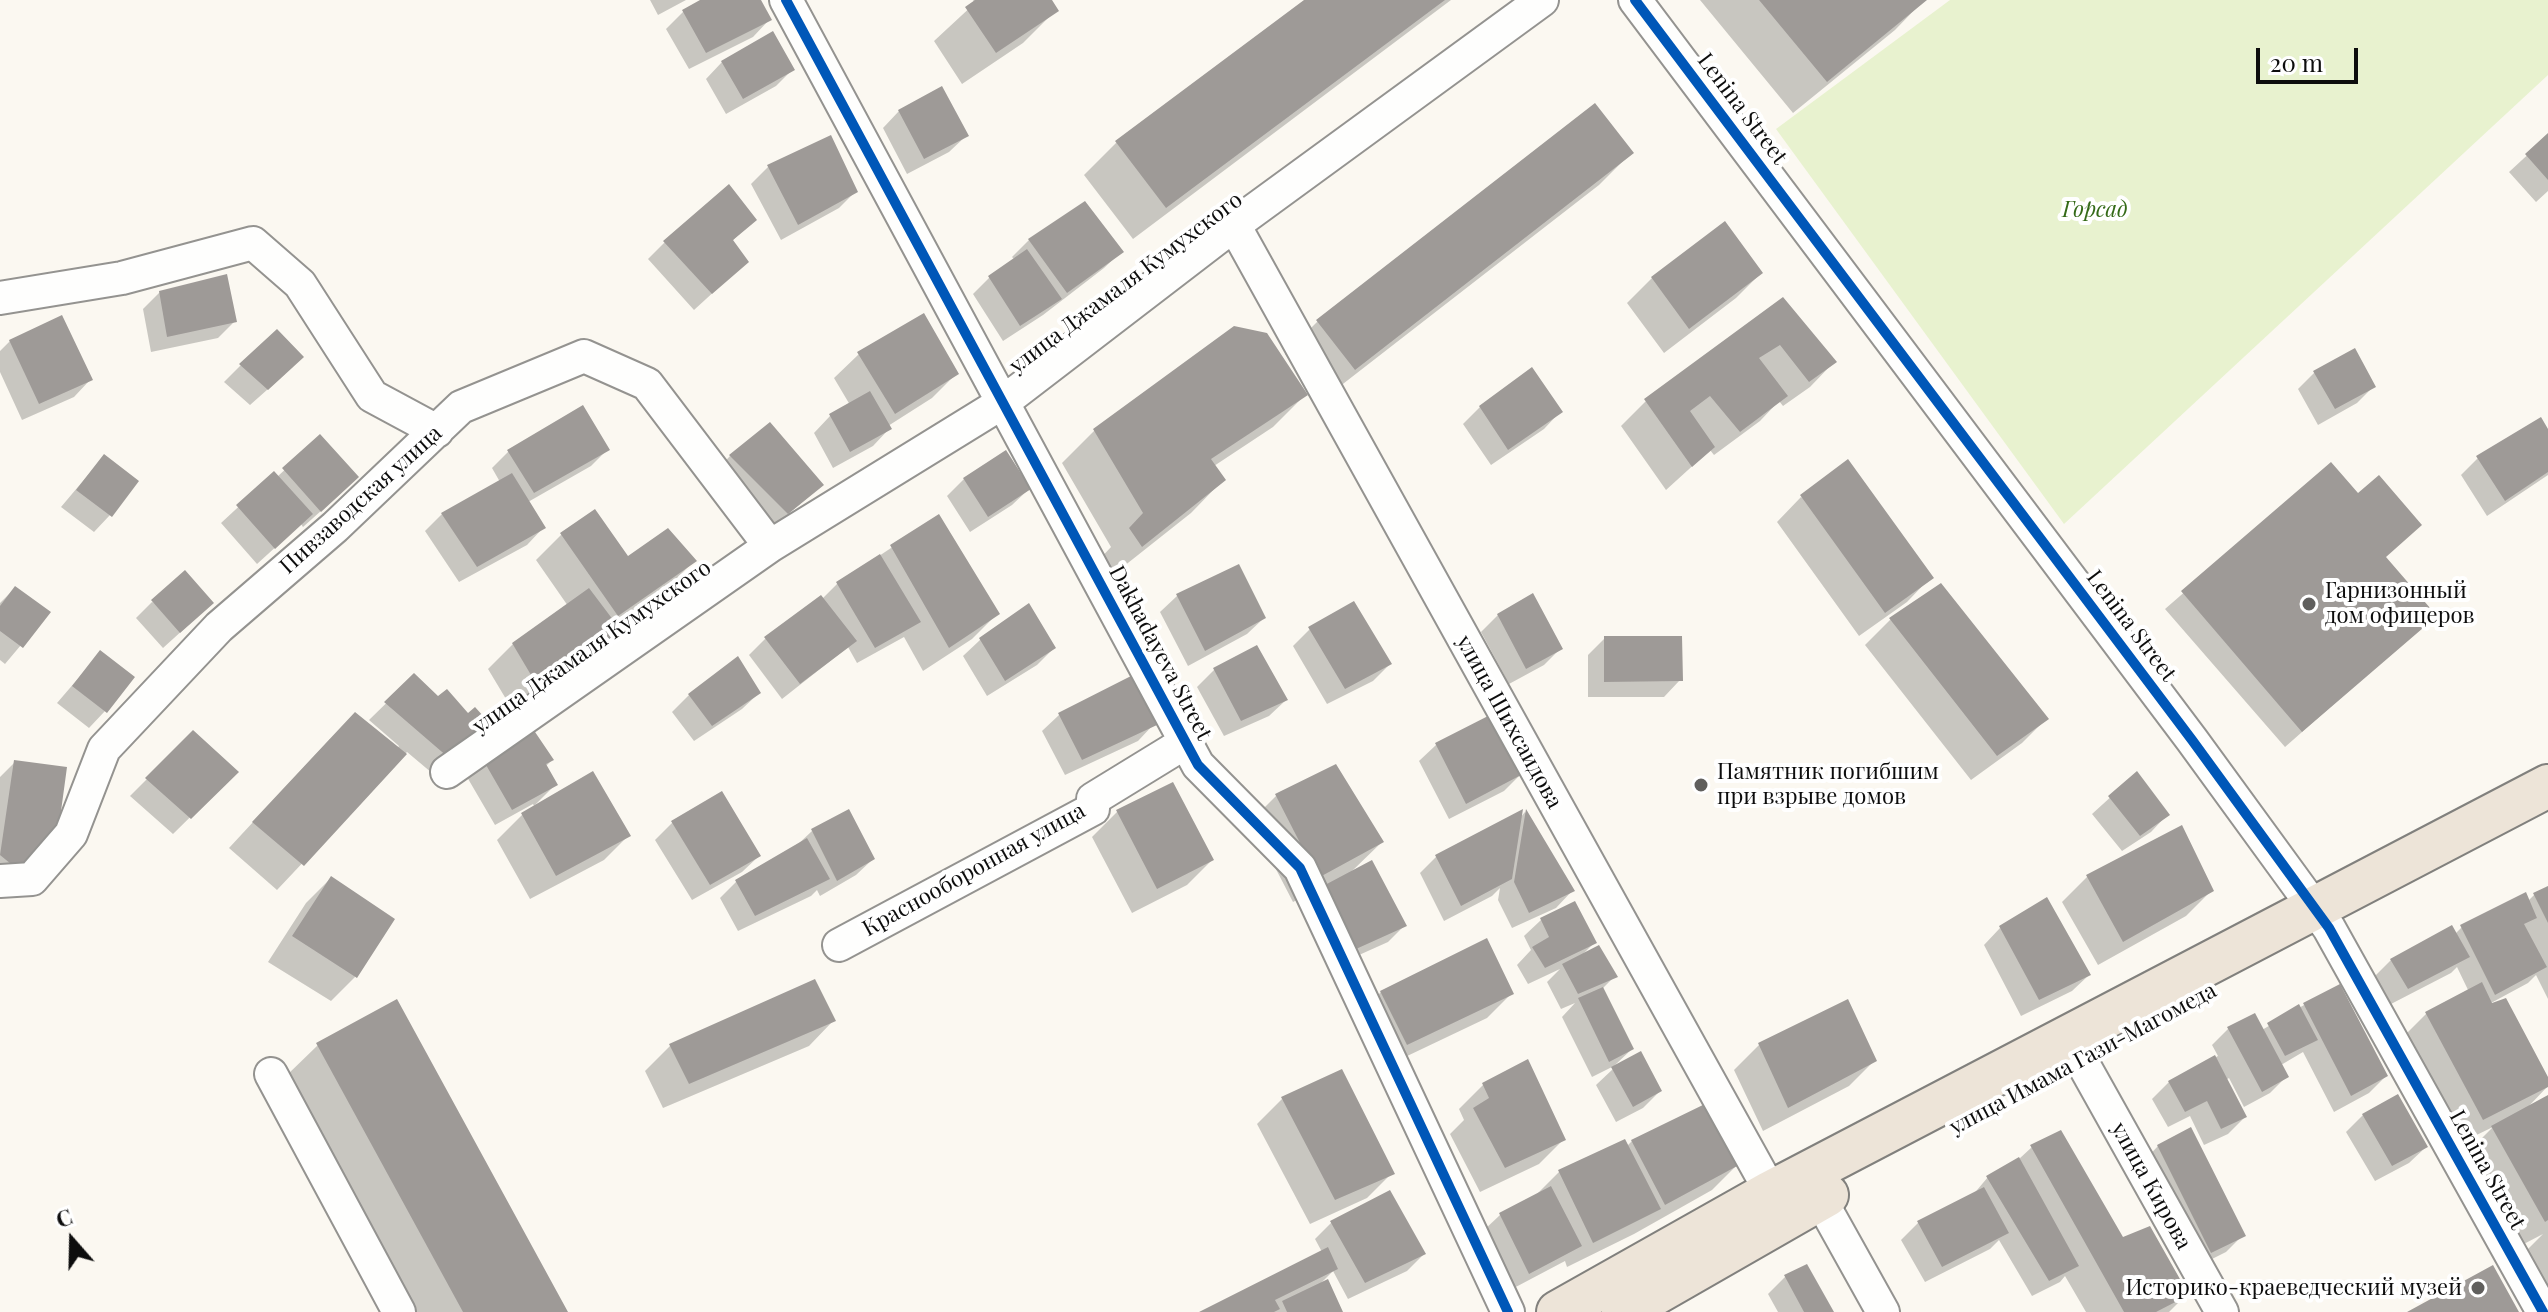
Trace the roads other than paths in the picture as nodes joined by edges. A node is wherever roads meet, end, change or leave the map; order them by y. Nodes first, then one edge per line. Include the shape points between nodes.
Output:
1 (786, 0) edge
2 (1542, 0) edge
3 (1635, 0) edge
4 (1234, 225) junction
5 (0, 298) edge
6 (1002, 403) junction
7 (437, 431) junction
8 (770, 546) junction
9 (1186, 742) junction
10 (447, 772) dead end
11 (2548, 786) edge
12 (2548, 815) edge
13 (0, 881) edge
14 (2322, 919) junction
15 (839, 945) dead end
16 (2081, 1060) junction
17 (271, 1074) dead end
18 (1792, 1203) junction
19 (399, 1312) edge
20 (1508, 1312) edge
21 (1558, 1312) edge
22 (1623, 1312) edge
23 (1883, 1312) edge
24 (2222, 1312) edge
25 (2543, 1312) edge

1 - 6 street, Dakhadayeva Street
2 - 4 street, улица Джамаля Кумухского
3 - 14 street, Lenina Street
4 - 6 street, улица Джамаля Кумухского
4 - 18 street, улица Шихсаидова
5 - 7 street via 122,278 253,243 300,284 372,396
6 - 8 street, улица Джамаля Кумухского
6 - 9 street, Dakhadayeva Street
7 - 8 street, Пивзаводская улица via 461,407 584,356 647,384
7 - 13 street, Пивзаводская улица via 219,627 104,749 71,834 32,879
8 - 10 street, улица Джамаля Кумухского
9 - 15 street, Краснооборонная улица via 1093,799 1093,809
9 - 20 street, Dakhadayeva Street via 1198,765 1300,868
11 - 14 main road
12 - 14 main road, улица Имама Гази-Магомеда
14 - 16 main road, улица Имама Гази-Магомеда
14 - 18 main road
14 - 25 street, Lenina Street
16 - 18 main road, улица Имама Гази-Магомеда
16 - 24 street, улица Кирова
17 - 19 street
18 - 21 main road
18 - 22 main road, улица Имама Гази-Магомеда
18 - 23 street, улица Шихсаидова

